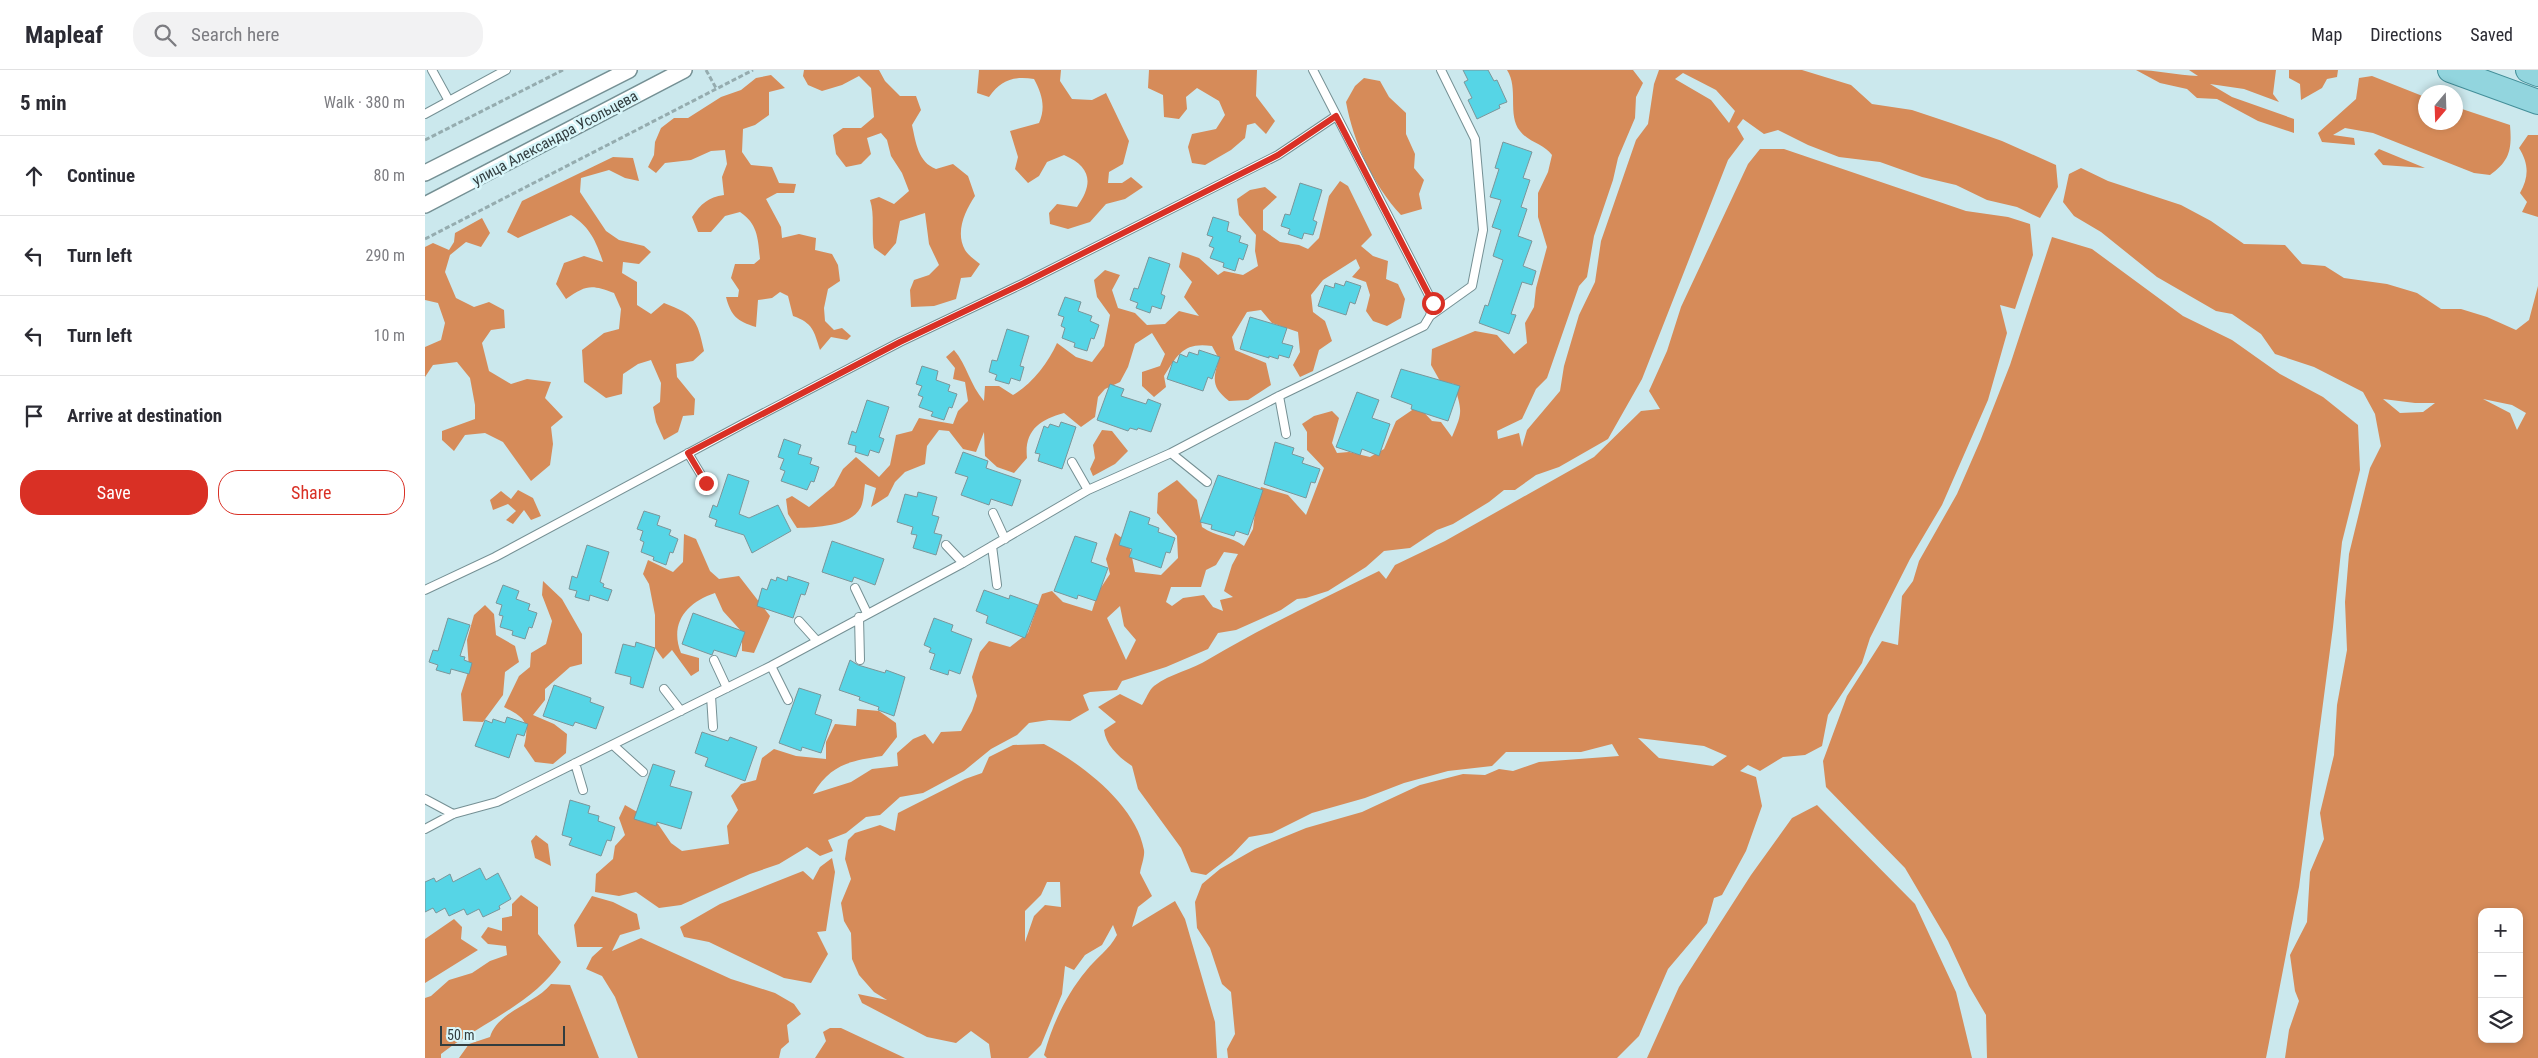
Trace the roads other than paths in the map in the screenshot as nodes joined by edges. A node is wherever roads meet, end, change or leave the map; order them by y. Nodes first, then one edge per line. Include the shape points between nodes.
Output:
1 (433, 70) edge
2 (506, 70) edge
3 (629, 70) edge
4 (684, 70) edge
5 (1313, 70) edge
6 (1441, 70) edge
7 (2450, 70) edge
8 (2528, 70) edge
9 (2538, 74) edge
10 (449, 100) junction
11 (2538, 102) edge
12 (425, 114) edge
13 (1336, 116) junction
14 (425, 173) edge
15 (425, 205) edge
16 (1430, 316) junction
17 (1279, 396) junction
18 (1286, 434) dead end
19 (688, 453) junction
20 (1171, 453) junction
21 (1072, 462) dead end
22 (1207, 482) dead end
23 (706, 483) dead end
24 (1088, 490) junction
25 (993, 513) dead end
26 (1005, 539) junction
27 (946, 545) dead end
28 (992, 546) junction
29 (963, 564) junction
30 (997, 584) dead end
31 (855, 588) dead end
32 (425, 590) edge
33 (867, 613) junction
34 (859, 617) junction
35 (799, 620) dead end
36 (817, 640) junction
37 (714, 660) dead end
38 (860, 660) dead end
39 (771, 666) junction
40 (727, 688) junction
41 (664, 690) dead end
42 (711, 696) junction
43 (788, 700) dead end
44 (681, 710) junction
45 (713, 727) dead end
46 (613, 745) junction
47 (575, 763) junction
48 (643, 772) dead end
49 (583, 790) dead end
50 (425, 799) edge
51 (453, 814) junction
52 (425, 829) edge

1 - 10 lane
2 - 10 lane
3 - 14 street, улица Александра Усольцева
4 - 15 street, улица Александра Усольцева
5 - 13 lane
6 - 16 lane via 1475,139 1483,230 1471,286
7 - 11 main road
8 - 9 main road
10 - 12 lane
13 - 16 lane via 1433,303
13 - 19 lane via 1278,155 900,342
16 - 17 lane via 1424,326
17 - 18 lane
17 - 20 lane
19 - 23 lane
19 - 32 lane via 495,557
20 - 22 lane
20 - 24 lane
21 - 24 lane
24 - 26 lane
25 - 26 lane
26 - 28 lane
27 - 29 lane
28 - 29 lane
28 - 30 lane
29 - 33 lane
31 - 33 lane
33 - 34 lane
34 - 36 lane
34 - 38 lane
35 - 36 lane
36 - 39 lane
37 - 40 lane
39 - 40 lane
39 - 43 lane
40 - 42 lane
41 - 44 lane
42 - 44 lane
42 - 45 lane
44 - 46 lane
46 - 47 lane
46 - 48 lane
47 - 49 lane
47 - 51 lane via 497,802
50 - 51 lane
51 - 52 lane

